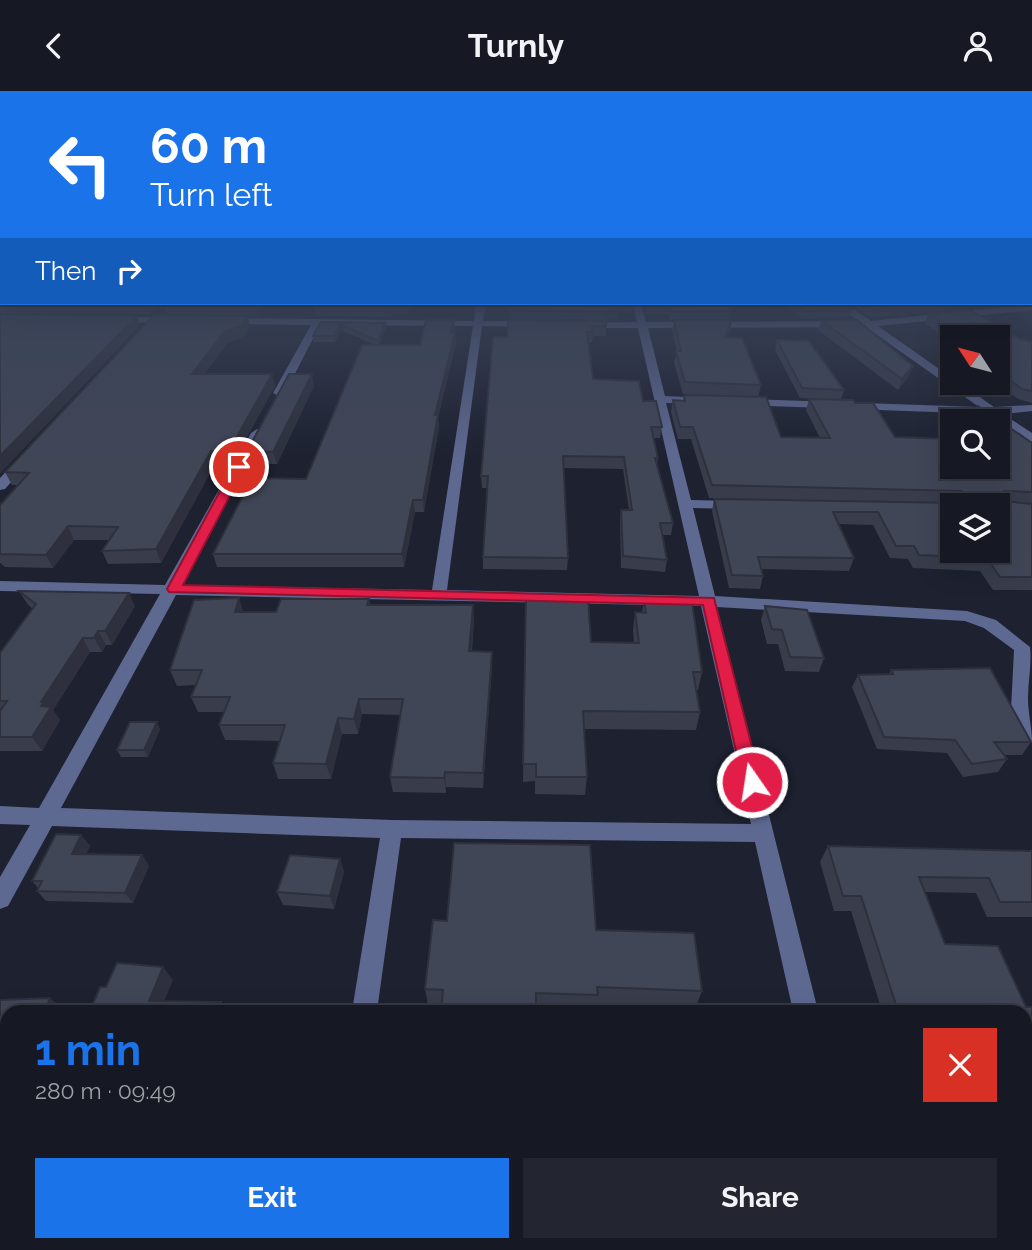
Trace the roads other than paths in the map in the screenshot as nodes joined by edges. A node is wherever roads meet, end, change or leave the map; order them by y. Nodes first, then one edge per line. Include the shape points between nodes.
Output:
1 (303, 348) edge
2 (475, 348) edge
3 (649, 348) edge
4 (903, 348) edge
5 (940, 374) edge
6 (969, 395) edge
7 (661, 400) junction
8 (716, 401) edge
9 (730, 402) edge
10 (1032, 408) edge
11 (940, 409) edge
12 (988, 409) edge
13 (1010, 410) edge
14 (1010, 424) edge
15 (1032, 439) edge
16 (36, 447) edge
17 (0, 486) edge
18 (685, 504) junction
19 (752, 505) edge
20 (0, 586) edge
21 (174, 589) junction
22 (439, 593) junction
23 (709, 601) junction
24 (1032, 736) edge
25 (0, 815) edge
26 (45, 816) junction
27 (392, 829) junction
28 (764, 833) junction
29 (0, 899) edge
30 (366, 1005) edge
31 (805, 1005) edge

1 - 21 street
2 - 22 street
3 - 7 street
4 - 5 street
6 - 12 street
7 - 8 street
7 - 18 street
9 - 11 street
10 - 13 street
14 - 15 street
16 - 17 street
18 - 19 street
18 - 23 street
20 - 21 street
21 - 22 street
21 - 26 street
22 - 23 street
23 - 24 street via 945,613 990,624 1022,647 1025,661 1017,703
23 - 28 street
25 - 26 street
26 - 27 street
26 - 29 street
27 - 28 street
27 - 30 street
28 - 31 street

